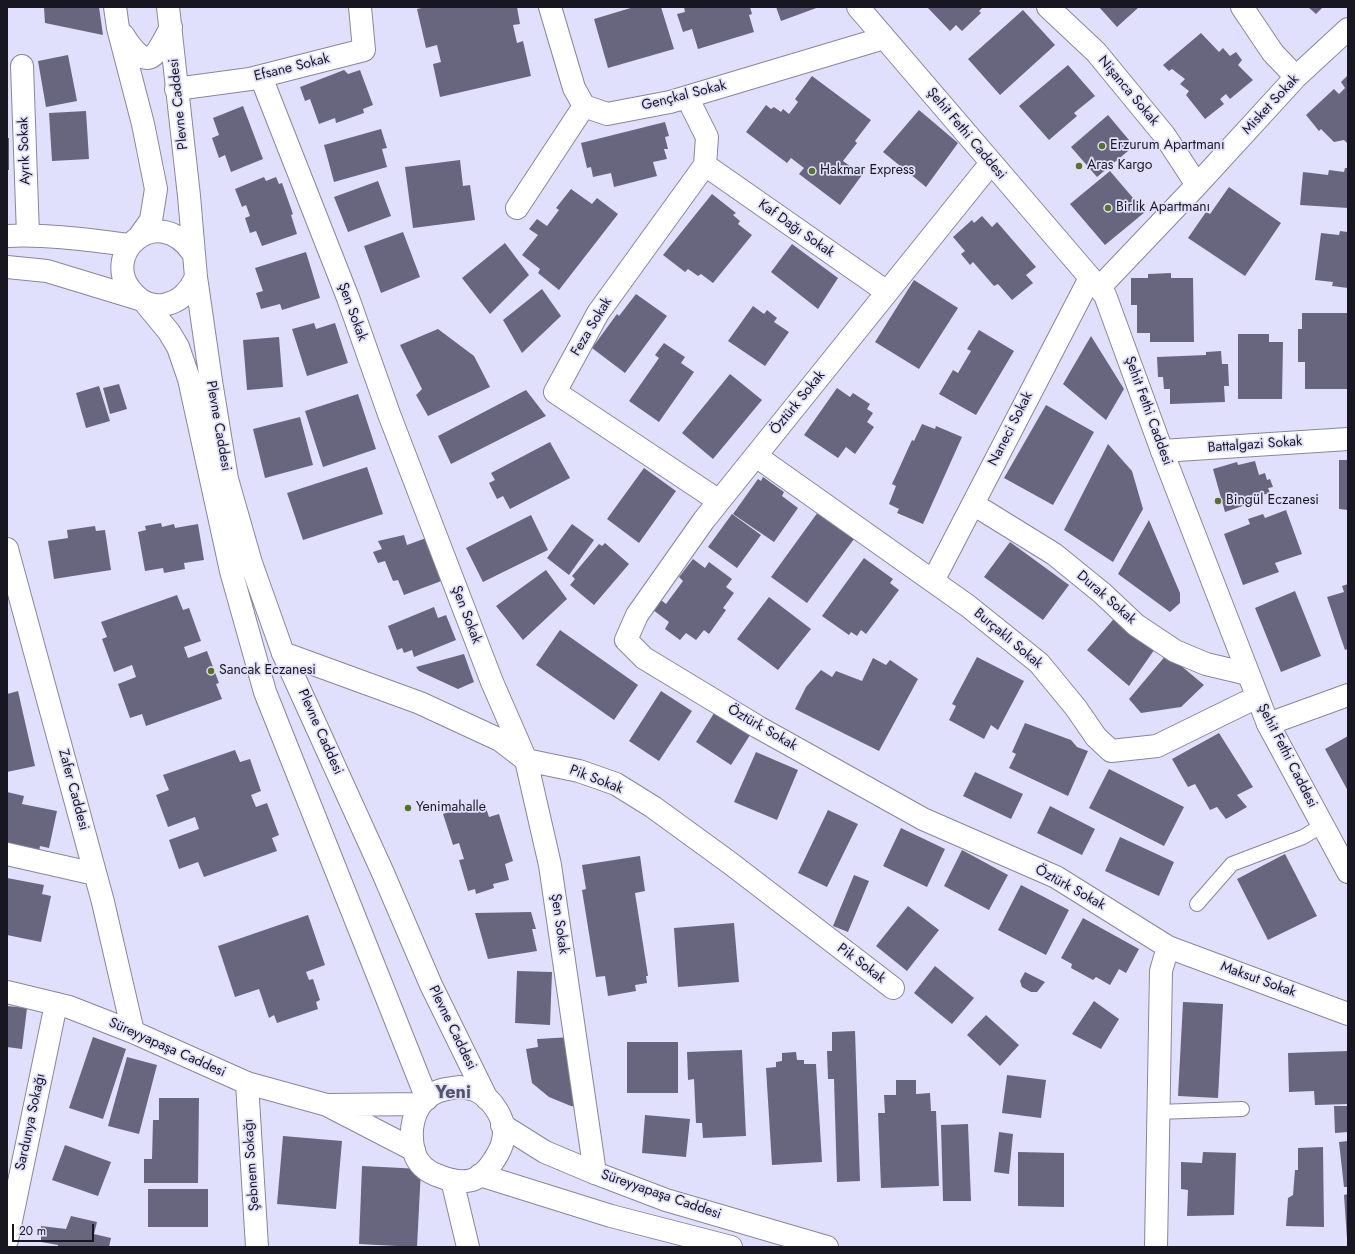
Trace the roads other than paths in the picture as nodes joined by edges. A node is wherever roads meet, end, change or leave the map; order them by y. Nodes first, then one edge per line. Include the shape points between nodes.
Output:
1 (360, 7) edge
2 (550, 7) edge
3 (858, 7) edge
4 (1048, 7) edge
5 (1242, 7) edge
6 (117, 17) edge
7 (170, 17) edge
8 (1348, 29) edge
9 (884, 38) junction
10 (22, 66) dead end
11 (261, 77) junction
12 (1296, 77) junction
13 (176, 89) junction
14 (687, 97) junction
15 (584, 106) junction
16 (991, 163) junction
17 (705, 165) junction
18 (1197, 185) junction
19 (517, 208) dead end
20 (18, 236) edge
21 (135, 241) junction
22 (193, 253) junction
23 (7, 267) edge
24 (196, 277) junction
25 (1094, 283) junction
26 (888, 292) junction
27 (142, 302) junction
28 (1348, 439) edge
29 (1162, 451) junction
30 (756, 456) junction
31 (719, 501) junction
32 (973, 504) junction
33 (7, 549) edge
34 (933, 581) junction
35 (13, 596) edge
36 (283, 653) junction
37 (1248, 674) junction
38 (1348, 694) edge
39 (1257, 697) junction
40 (1268, 724) junction
41 (526, 760) junction
42 (1323, 826) junction
43 (7, 854) edge
44 (1348, 872) edge
45 (95, 874) junction
46 (1197, 904) dead end
47 (1168, 947) junction
48 (893, 988) dead end
49 (7, 992) edge
50 (56, 1004) junction
51 (1348, 1014) edge
52 (133, 1032) junction
53 (247, 1083) junction
54 (487, 1099) junction
55 (424, 1101) junction
56 (327, 1106) junction
57 (1242, 1109) dead end
58 (1158, 1112) junction
59 (502, 1125) junction
60 (414, 1150) junction
61 (595, 1173) junction
62 (480, 1175) junction
63 (452, 1180) junction
64 (7, 1240) edge
65 (257, 1247) edge
66 (468, 1247) edge
67 (731, 1247) edge
68 (827, 1247) edge
69 (1156, 1247) edge

1 - 11 street, Efsane Sokak via 364,50
2 - 15 street via 574,88
3 - 9 street, Şehit Fethi Caddesi
4 - 18 street, Nişanca Sokak via 1096,52 1165,136
5 - 12 street via 1273,53
6 - 7 street, Plevne Caddesi via 134,53 144,58 155,55
6 - 21 street, Plevne Caddesi via 156,189 150,220
7 - 13 street, Plevne Caddesi
8 - 12 street, Misket Sokak
9 - 14 street, Gençkal Sokak
9 - 16 street, Şehit Fethi Caddesi
10 - 20 street, Ayrık Sokak
11 - 13 street, Efsane Sokak
11 - 41 street, Şen Sokak via 348,298 389,414 489,674
12 - 18 street, Misket Sokak
13 - 22 street, Plevne Caddesi
14 - 15 street, Gençkal Sokak via 607,114
14 - 17 street via 707,137
15 - 19 street
16 - 25 street, Şehit Fethi Caddesi
16 - 26 street, Öztürk Sokak
17 - 26 street, Kaf Dağı Sokak
17 - 31 street, Feza Sokak via 598,313 555,392
18 - 25 street, Misket Sokak
20 - 21 street
21 - 22 street via 151,232 164,231 176,234 186,242
21 - 27 street via 123,262 124,280
22 - 24 street
23 - 27 street via 47,271
24 - 27 street via 191,288 173,302 162,305
24 - 36 street, Plevne Caddesi via 227,479 251,563
25 - 29 street, Şehit Fethi Caddesi via 1105,295
25 - 32 street, Naneci Sokak
26 - 30 street, Öztürk Sokak
27 - 55 street, Plevne Caddesi via 169,332 178,347 190,380 231,571 265,692
28 - 29 street, Battalgazi Sokak
29 - 37 street, Şehit Fethi Caddesi
30 - 31 street, Öztürk Sokak
30 - 34 street, Burçaklı Sokak
31 - 47 street, Öztürk Sokak via 637,615 626,640 630,645 644,658 758,727 923,819 1056,877
32 - 34 street, Naneci Sokak
32 - 37 street, Durak Sokak via 1054,554 1136,625 1175,651 1206,664
33 - 35 street, Zafer Caddesi
34 - 39 street, Burçaklı Sokak via 1039,663 1096,737 1111,751 1157,746
35 - 45 street, Zafer Caddesi
36 - 41 street, Pik Sokak via 420,703 500,740
36 - 54 street, Plevne Caddesi via 383,873 431,986
37 - 39 street, Şehit Fethi Caddesi
38 - 40 street
39 - 40 street, Şehit Fethi Caddesi
40 - 42 street, Şehit Fethi Caddesi
41 - 48 street, Pik Sokak via 579,771 616,784 653,807
41 - 61 street, Şen Sokak via 550,865
42 - 44 street, Şehit Fethi Caddesi
42 - 46 lane via 1303,837 1232,864
43 - 45 street
45 - 52 street, Zafer Caddesi
47 - 51 street, Maksut Sokak
47 - 58 street via 1161,971
49 - 50 street, Süreyyapaşa Caddesi
50 - 52 street, Süreyyapaşa Caddesi
50 - 64 street, Sardunya Sokağı
52 - 53 street, Süreyyapaşa Caddesi
53 - 56 street, Süreyyapaşa Caddesi
53 - 65 street, Şebnem Sokağı
54 - 55 street via 475,1090 460,1087 443,1090
54 - 59 street via 497,1110
55 - 56 street
55 - 60 street via 415,1115 412,1130
56 - 60 street
57 - 58 lane
58 - 69 street
59 - 61 street, Süreyyapaşa Caddesi via 544,1152
59 - 62 street via 504,1140 490,1166
60 - 63 street via 416,1159 423,1167 431,1173
61 - 68 street, Süreyyapaşa Caddesi via 666,1200
62 - 63 street via 473,1180
62 - 67 street, Süreyyapaşa Caddesi via 612,1216
63 - 66 street

